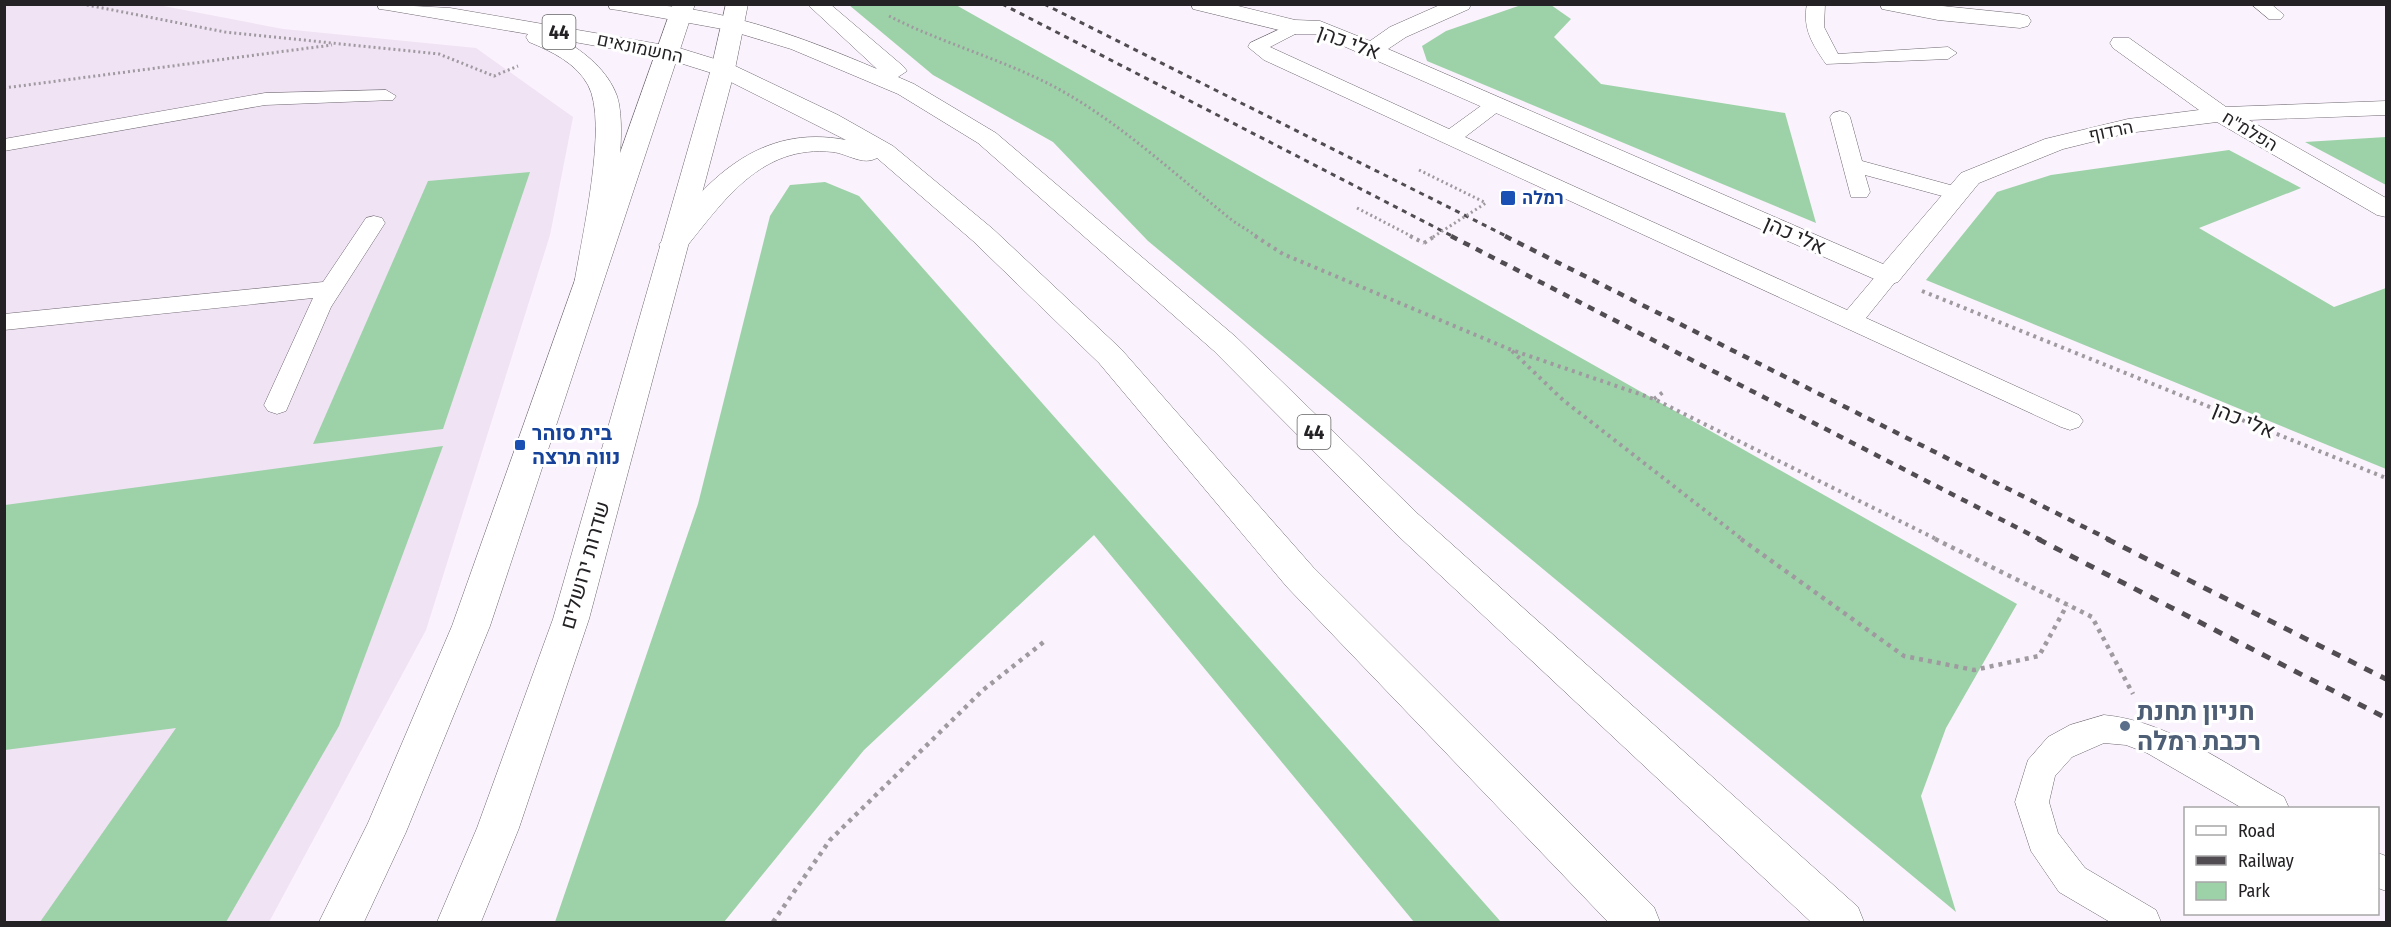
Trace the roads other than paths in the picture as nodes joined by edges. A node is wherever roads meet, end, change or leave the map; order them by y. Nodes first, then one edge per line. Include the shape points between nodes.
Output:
1 (387, 4) edge
2 (618, 4) edge
3 (817, 4) edge
4 (1201, 4) edge
5 (1816, 4) edge
6 (1890, 4) edge
7 (2259, 4) edge
8 (1460, 5) edge
9 (682, 9) edge
10 (450, 14) junction
11 (734, 14) edge
12 (2275, 15) dead end
13 (2020, 21) dead end
14 (1294, 27) junction
15 (2121, 44) dead end
16 (1371, 51) junction
17 (668, 52) junction
18 (1948, 53) dead end
19 (723, 69) junction
20 (386, 96) dead end
21 (1497, 104) junction
22 (2386, 108) edge
23 (2221, 114) junction
24 (1840, 117) dead end
25 (976, 131) junction
26 (1450, 138) junction
27 (4, 144) edge
28 (1852, 165) junction
29 (920, 178) junction
30 (1859, 192) dead end
31 (1957, 194) junction
32 (2386, 209) edge
33 (374, 223) dead end
34 (673, 245) junction
35 (1888, 276) junction
36 (588, 285) junction
37 (330, 289) junction
38 (1851, 321) junction
39 (4, 322) edge
40 (277, 405) dead end
41 (2070, 421) dead end
42 (2270, 807) edge
43 (341, 922) edge
44 (459, 922) edge
45 (1638, 922) edge
46 (1842, 922) edge
47 (2143, 922) edge

1 - 10 main road, 44
2 - 9 main road, 44
3 - 25 main road via 870,52
4 - 14 main road, אלי כהן
5 - 18 lane via 1813,19 1817,38 1833,60
6 - 13 main road via 1949,15
7 - 12 lane
8 - 16 main road via 1398,32
9 - 11 main road, החשמונאים / 44
9 - 17 main road
10 - 17 main road, החשמונאים / 44
10 - 36 main road via 538,37 572,54 605,96 609,123
11 - 19 main road, שדרות ירושלים
11 - 25 main road, 44 via 906,89
14 - 16 main road, אלי כהן via 1320,28
14 - 26 lane via 1257,47 1271,57
15 - 23 main road, הפלמ"ח
16 - 21 main road, אלי כהן
17 - 19 main road, החשמונאים / 44
17 - 36 main road
19 - 29 main road, 44 via 829,120 884,151
19 - 34 main road, שדרות ירושלים
20 - 27 lane via 265,99
21 - 26 lane
21 - 35 main road, אלי כהן
22 - 23 main road, הרדוף
23 - 31 main road, הרדוף via 2128,126 2054,144 1970,178
23 - 32 main road, הפלמ"ח
24 - 28 lane
25 - 46 main road, 44 via 1225,344 1406,523
26 - 38 lane
28 - 30 lane
28 - 31 lane
29 - 34 main road via 836,144 781,149 732,175
29 - 45 main road, 44 via 1110,356 1299,577
31 - 35 main road, הרדוף
33 - 37 lane
34 - 44 main road, שדרות ירושלים via 571,619 498,828
35 - 38 lane
36 - 43 main road via 471,626 386,832
37 - 39 lane
37 - 40 lane
38 - 41 lane
42 - 47 lane via 2159,743 2128,731 2104,729 2060,747 2040,770 2032,802 2043,840 2072,880

